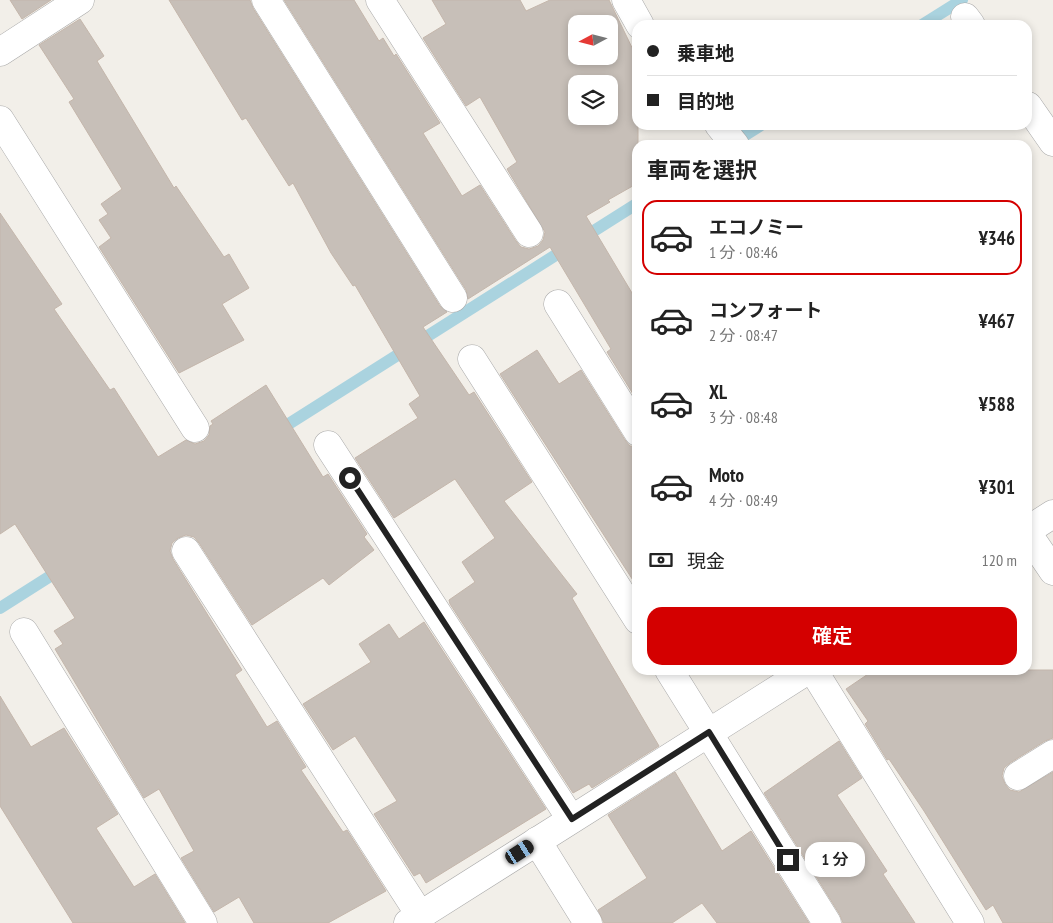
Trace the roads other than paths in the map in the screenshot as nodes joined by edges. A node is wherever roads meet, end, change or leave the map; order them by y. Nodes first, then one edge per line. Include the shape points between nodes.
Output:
1 (80, 0) edge
2 (266, 0) edge
3 (380, 0) edge
4 (626, 0) edge
5 (637, 20) edge
6 (0, 52) edge
7 (1032, 112) edge
8 (0, 120) edge
9 (1053, 142) edge
10 (529, 233) dead end
11 (453, 298) dead end
12 (558, 304) dead end
13 (472, 359) dead end
14 (632, 422) edge
15 (195, 428) dead end
16 (328, 445) dead end
17 (1053, 514) edge
18 (1032, 529) edge
19 (1032, 538) edge
20 (186, 551) dead end
21 (1053, 571) edge
22 (632, 611) edge
23 (24, 632) dead end
24 (672, 675) edge
25 (794, 675) edge
26 (801, 675) edge
27 (709, 732) junction
28 (1053, 754) edge
29 (1018, 776) dead end
30 (572, 819) junction
31 (537, 841) junction
32 (414, 919) edge
33 (203, 923) edge
34 (588, 923) edge
35 (828, 923) edge
36 (970, 923) edge

1 - 6 street
2 - 11 street
3 - 10 street
4 - 5 street
7 - 9 street
8 - 15 street
12 - 14 street
13 - 22 street
16 - 30 street
17 - 18 street
19 - 21 street
20 - 32 street
23 - 33 street
24 - 27 street
25 - 27 street
26 - 36 street
27 - 30 street
27 - 35 street
28 - 29 street
30 - 31 street
31 - 32 street
31 - 34 street

